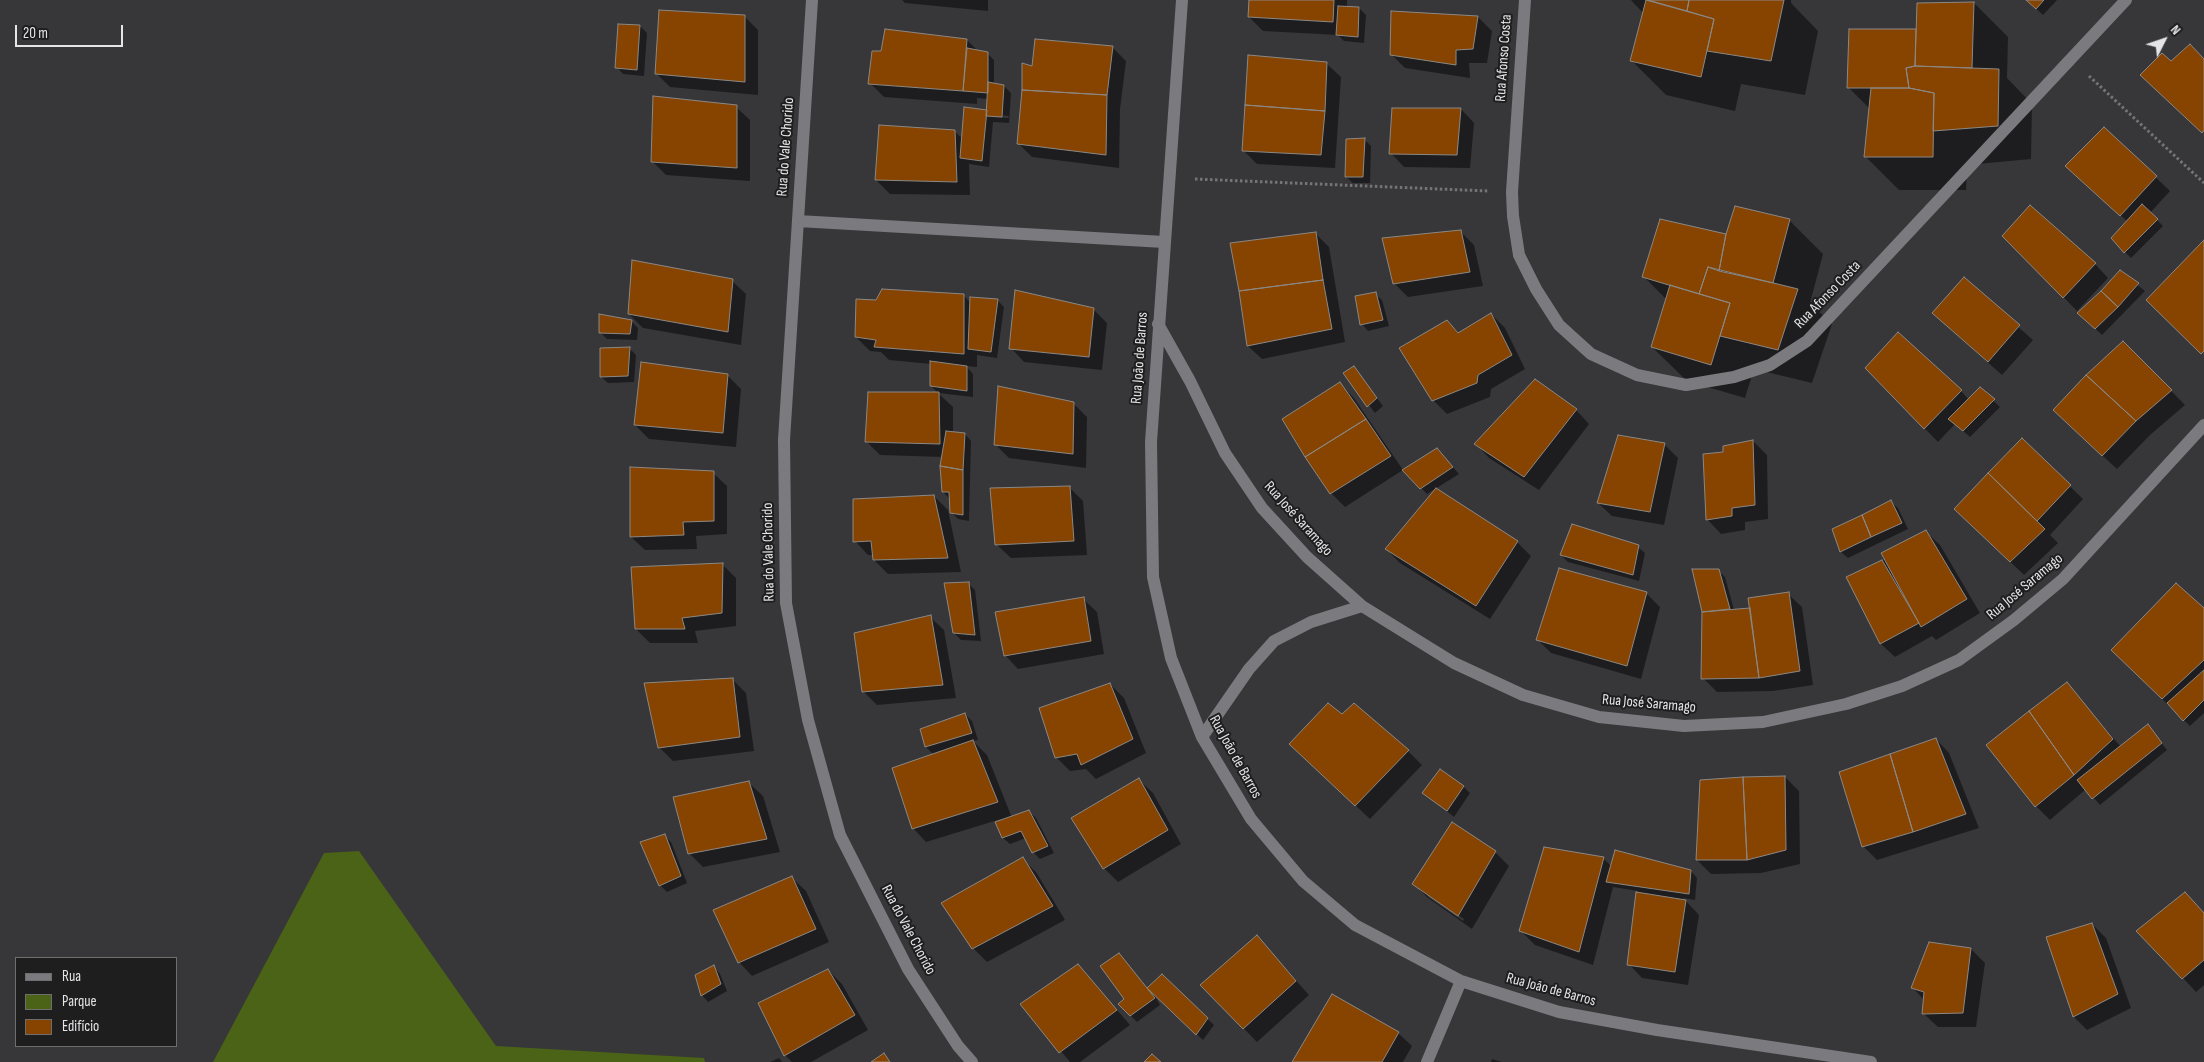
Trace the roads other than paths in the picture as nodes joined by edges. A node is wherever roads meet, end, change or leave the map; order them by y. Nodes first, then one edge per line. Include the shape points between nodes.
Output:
1 (812, 0) edge
2 (1182, 0) edge
3 (1524, 0) edge
4 (2126, 0) edge
5 (798, 221) junction
6 (1164, 242) junction
7 (1158, 324) junction
8 (2204, 425) edge
9 (1362, 606) junction
10 (1202, 737) junction
11 (1461, 981) junction
12 (972, 1062) edge
13 (1427, 1062) edge
14 (1871, 1062) edge

1 - 5 street, Rua do Vale Chorido
2 - 6 street, Rua João de Barros
3 - 4 street, Rua Afonso Costa via 1512,192 1519,255 1558,325 1591,354 1637,375 1686,385 1734,377 1770,365 1807,341
5 - 6 street
5 - 12 street, Rua do Vale Chorido via 784,440 786,603 808,720 840,835 908,969
6 - 7 street, Rua João de Barros
7 - 9 street, Rua José Saramago via 1225,453 1262,508 1307,557
7 - 10 street, Rua João de Barros via 1151,442 1153,578 1171,658
8 - 9 street, Rua José Saramago via 2063,579 1959,660 1902,686 1837,706 1763,722 1684,726 1599,717 1523,695 1454,663
9 - 10 street via 1311,622 1274,641 1249,669
10 - 11 street, Rua João de Barros via 1251,819 1303,881 1355,925
11 - 13 street
11 - 14 street, Rua João de Barros via 1559,1012

